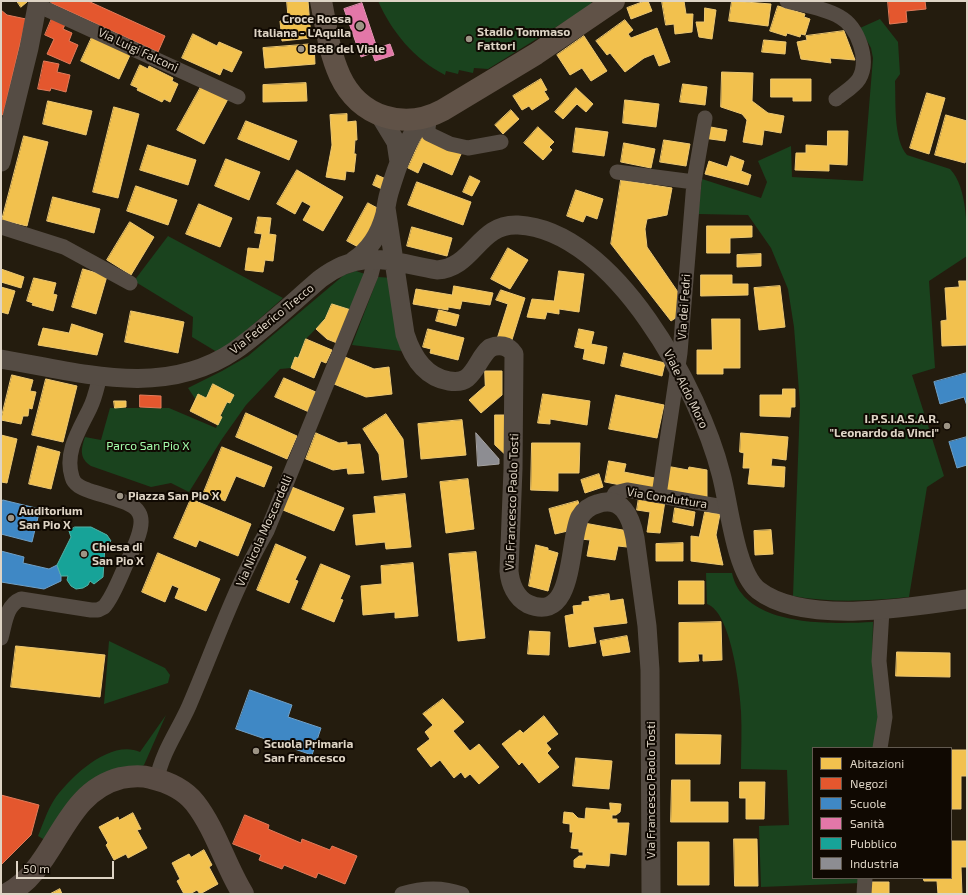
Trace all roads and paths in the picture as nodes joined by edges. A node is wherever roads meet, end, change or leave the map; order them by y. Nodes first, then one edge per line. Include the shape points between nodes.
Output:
1 (321, 1) edge
2 (614, 1) edge
3 (794, 2) edge
4 (37, 3) edge
5 (238, 97) dead end
6 (836, 99) dead end
7 (378, 114) junction
8 (427, 117) junction
9 (705, 118) dead end
10 (501, 142) dead end
11 (1, 162) edge
12 (399, 162) junction
13 (617, 172) dead end
14 (694, 182) junction
15 (386, 208) junction
16 (1, 227) edge
17 (376, 236) junction
18 (375, 259) junction
19 (353, 261) junction
20 (394, 262) junction
21 (130, 283) dead end
22 (1, 359) edge
23 (678, 369) junction
24 (100, 376) junction
25 (659, 495) junction
26 (611, 501) junction
27 (729, 508) junction
28 (967, 599) edge
29 (882, 610) junction
30 (1, 638) edge
31 (880, 747) edge
32 (157, 779) junction
33 (865, 879) edge
34 (8, 894) edge
35 (243, 894) edge
36 (402, 894) edge
37 (462, 894) edge
38 (651, 894) edge
39 (864, 894) edge

1 - 7 main road via 332,54 343,82 357,100
2 - 8 main road via 536,54 444,110
3 - 6 street via 840,17 854,30 860,44 862,60 859,78
4 - 5 street, Via Luigi Falconi
4 - 11 street
7 - 8 main road via 401,120
7 - 12 street, Via Francesco Paolo Tosti via 396,142
8 - 10 street via 429,134 456,146 468,148
8 - 12 street, Via Francesco Paolo Tosti via 413,133
9 - 14 street, Via dei Fedri
12 - 15 street, Via Francesco Paolo Tosti
13 - 14 street
14 - 23 street, Via dei Fedri
15 - 17 street, Via Francesco Paolo Tosti
15 - 20 street, Via Francesco Paolo Tosti
16 - 21 street via 64,247
17 - 18 street, Via Francesco Paolo Tosti
17 - 19 street, Via Francesco Paolo Tosti via 367,249
18 - 19 street, Via Federico Trecco
18 - 20 street, Viale Aldo Moro
18 - 32 street, Via Nicola Moscardelli via 268,531 253,555 188,708 168,744
19 - 24 street, Via Federico Trecco via 328,273 234,351 199,370 182,375 147,379
20 - 23 street, Viale Aldo Moro via 437,270 448,269 458,265 484,237 499,227 519,225 549,231 583,251 616,282 650,323
20 - 26 street, Via Francesco Paolo Tosti via 405,334 417,360 431,375 447,381 462,380 473,372 490,348 504,346 514,354 514,469 509,571 513,588 522,600 540,607 552,604 558,599 568,579 574,535 580,517 591,506
22 - 24 street, Via Federico Trecco
23 - 25 street, Via dei Fedri
23 - 27 street, Viale Aldo Moro via 700,411 714,449
24 - 30 street via 93,400 74,440 71,476 80,487 137,508 142,518 137,541 104,607 91,610 21,599 10,607
25 - 26 street, Via Conduttura via 623,490 613,494
25 - 27 street, Via Conduttura
26 - 38 street, Via Francesco Paolo Tosti via 623,509 632,524 636,538 648,642 652,801
27 - 29 street, Viale Aldo Moro via 744,568 749,580 759,590 777,600 818,610
28 - 29 street, Viale Aldo Moro
29 - 31 street via 879,661 885,717
32 - 34 main road via 142,776 125,778 107,783 92,792 76,808 32,875 22,886
32 - 35 main road via 182,790 199,808
33 - 39 street
36 - 37 street via 430,889

